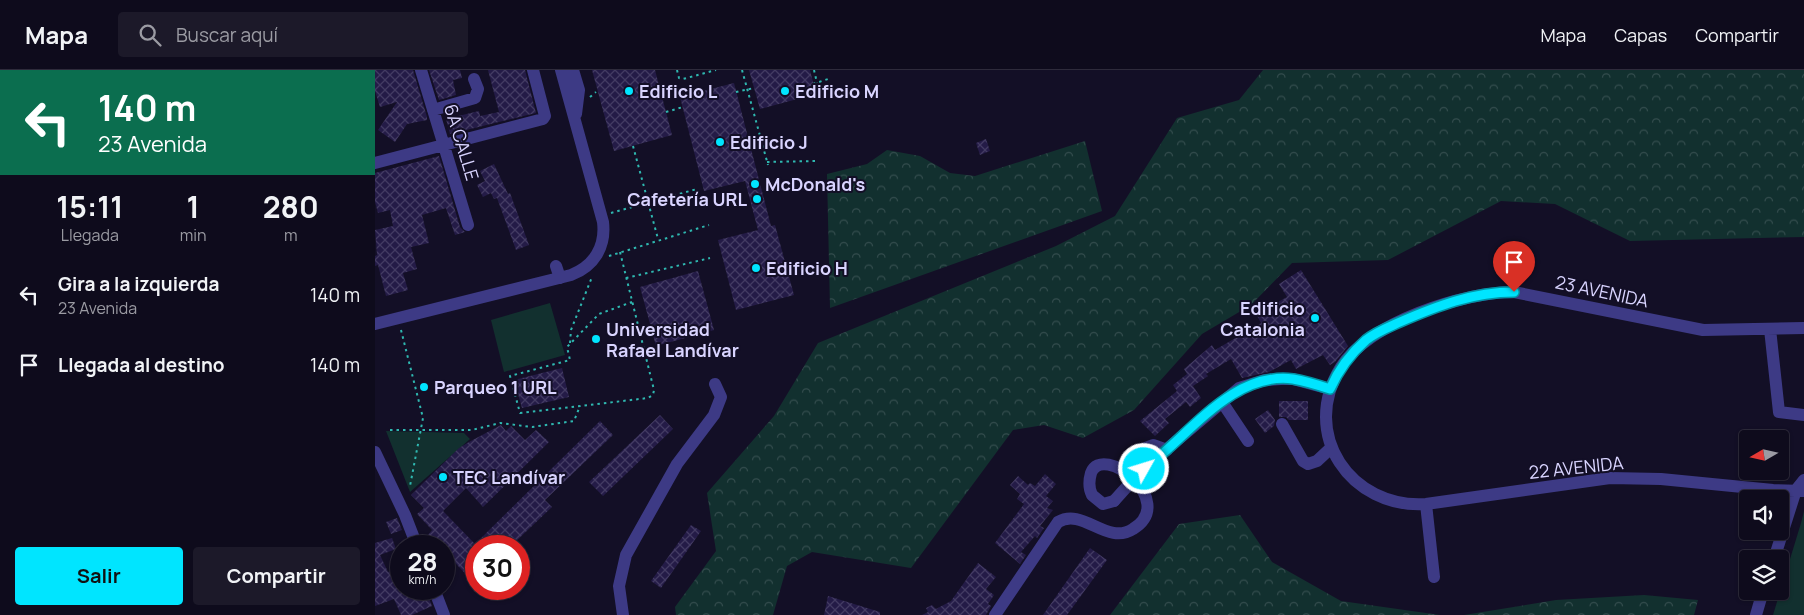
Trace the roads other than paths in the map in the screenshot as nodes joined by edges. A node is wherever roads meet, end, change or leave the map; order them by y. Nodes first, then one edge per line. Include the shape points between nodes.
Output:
1 (421, 70) edge
2 (533, 70) edge
3 (561, 70) edge
4 (573, 70) edge
5 (581, 70) edge
6 (474, 79) dead end
7 (579, 90) junction
8 (433, 110) junction
9 (575, 122) junction
10 (444, 144) junction
11 (375, 163) edge
12 (468, 225) dead end
13 (375, 324) edge
14 (1804, 328) edge
15 (1770, 329) junction
16 (715, 384) dead end
17 (1330, 389) junction
18 (1222, 402) junction
19 (1804, 415) edge
20 (1282, 424) dead end
21 (1249, 441) dead end
22 (1332, 447) junction
23 (375, 452) edge
24 (1804, 480) edge
25 (1800, 490) edge
26 (1426, 504) junction
27 (413, 535) edge
28 (1777, 550) edge
29 (1434, 577) dead end
30 (438, 600) edge
31 (1760, 600) edge
32 (442, 614) edge
33 (623, 615) edge
34 (995, 615) edge
35 (1756, 615) edge

1 - 8 street, 6A CALLE
2 - 10 street via 545,116 543,119
3 - 9 street
4 - 7 street
5 - 7 street via 583,80
6 - 8 street via 478,88 475,98
7 - 9 street
8 - 10 street, 6A CALLE
9 - 13 street via 603,222 604,237 593,262 579,272 558,272
10 - 11 street
10 - 12 street, 6A CALLE
14 - 15 street, 23 AVENIDA
15 - 17 street, 23 AVENIDA via 1703,330 1534,295 1514,292 1485,294 1434,307 1375,334 1346,361
15 - 19 street via 1779,412
16 - 33 street via 721,397 714,415 677,464 626,555 619,586
17 - 18 street via 1293,379 1265,380 1239,388
17 - 22 street, 22 AVENIDA via 1326,418
18 - 21 street
18 - 34 street, bridge via 1143,470 1114,501 1103,504 1091,495 1089,478 1093,469 1107,464 1119,466 1142,488 1147,510 1142,521 1133,529 1119,533 1110,533 1077,519 1057,522
20 - 22 street via 1307,464 1317,461
22 - 26 street, 22 AVENIDA via 1347,473 1370,492 1397,503
23 - 27 street
24 - 25 street
25 - 26 street, 22 AVENIDA via 1610,478
25 - 28 street
26 - 29 street
30 - 32 street
31 - 35 street

